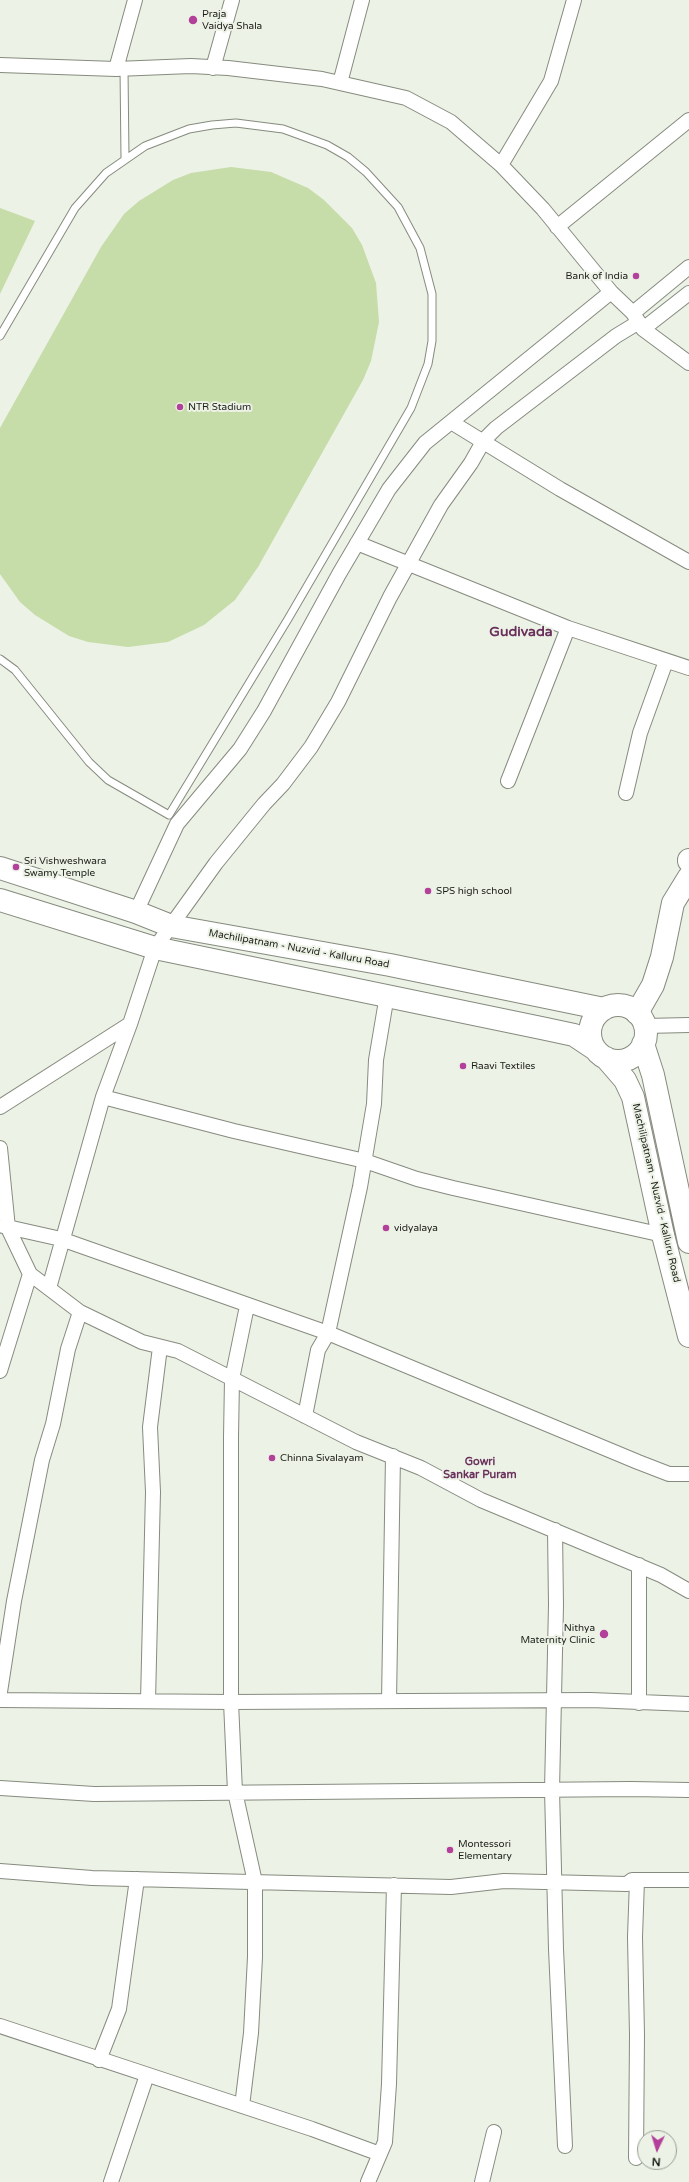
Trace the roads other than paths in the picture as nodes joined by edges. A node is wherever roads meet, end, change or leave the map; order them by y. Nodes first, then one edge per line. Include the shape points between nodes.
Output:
1 (135, 0) edge
2 (232, 0) edge
3 (362, 0) edge
4 (574, 0) edge
5 (0, 65) edge
6 (213, 68) junction
7 (120, 69) junction
8 (340, 83) junction
9 (689, 120) edge
10 (124, 158) junction
11 (501, 165) junction
12 (557, 227) junction
13 (689, 267) edge
14 (611, 292) junction
15 (689, 293) edge
16 (638, 321) junction
17 (0, 336) edge
18 (689, 363) edge
19 (450, 422) junction
20 (484, 440) junction
21 (357, 543) junction
22 (689, 562) edge
23 (408, 564) junction
24 (568, 628) junction
25 (0, 659) edge
26 (666, 661) junction
27 (689, 668) edge
28 (508, 781) dead end
29 (626, 793) dead end
30 (0, 868) edge
31 (689, 877) edge
32 (0, 900) edge
33 (136, 912) junction
34 (171, 926) junction
35 (155, 948) junction
36 (387, 994) junction
37 (604, 1009) junction
38 (130, 1024) junction
39 (689, 1025) edge
40 (642, 1028) junction
41 (601, 1053) junction
42 (103, 1097) junction
43 (0, 1107) edge
44 (0, 1148) edge
45 (365, 1162) junction
46 (4, 1226) edge
47 (664, 1235) junction
48 (62, 1239) junction
49 (689, 1242) edge
50 (30, 1274) junction
51 (49, 1288) junction
52 (247, 1306) junction
53 (80, 1312) junction
54 (328, 1334) junction
55 (689, 1336) edge
56 (160, 1346) junction
57 (0, 1371) edge
58 (232, 1379) junction
59 (305, 1416) junction
60 (393, 1456) junction
61 (689, 1474) edge
62 (555, 1530) junction
63 (639, 1565) junction
64 (689, 1591) edge
65 (0, 1692) edge
66 (0, 1700) edge
67 (554, 1700) junction
68 (148, 1701) junction
69 (389, 1701) junction
70 (231, 1702) junction
71 (639, 1703) junction
72 (689, 1704) edge
73 (0, 1788) edge
74 (552, 1790) junction
75 (689, 1790) edge
76 (235, 1792) junction
77 (0, 1871) edge
78 (137, 1879) junction
79 (637, 1880) junction
80 (689, 1880) edge
81 (255, 1882) junction
82 (556, 1883) junction
83 (394, 1885) junction
84 (0, 2026) edge
85 (99, 2060) junction
86 (147, 2075) junction
87 (242, 2106) junction
88 (494, 2132) dead end
89 (565, 2146) dead end
90 (380, 2154) junction
91 (636, 2158) dead end
92 (111, 2182) edge
93 (368, 2182) edge
94 (482, 2182) edge

1 - 7 street
2 - 6 street
3 - 8 street
4 - 11 street via 552,81
5 - 7 street
6 - 7 street via 191,66
6 - 8 street via 261,71
7 - 10 lane
8 - 11 street via 406,98 451,122
9 - 12 street
10 - 17 lane via 106,173 75,208
10 - 25 lane via 145,146 189,129 236,123 283,128 327,145 348,157 366,172 398,207 420,248 432,294 432,341 428,364 411,408 292,613 169,815 108,780 89,762 15,670
11 - 12 street
12 - 14 street
13 - 16 street
14 - 16 street
14 - 19 street
15 - 16 street
16 - 18 street
16 - 20 street via 507,419
19 - 20 street
19 - 21 street via 425,443 389,489
20 - 22 street via 560,489
20 - 23 street via 471,463 440,505
21 - 23 street
21 - 33 street via 264,711 240,749 177,824
23 - 24 street
23 - 34 street via 338,702 310,747 283,784 216,863
24 - 26 street
24 - 28 street
26 - 27 street
26 - 29 street via 640,734
30 - 33 main road, Machilipatnam - Nuzvid - Kalluru Road
31 - 40 main road via 672,903 662,957
32 - 35 main road, Machilipatnam - Nuzvid - Kalluru Road
33 - 34 main road, Machilipatnam - Nuzvid - Kalluru Road
34 - 35 street
34 - 37 main road, Machilipatnam - Nuzvid - Kalluru Road via 390,965
35 - 36 main road, Machilipatnam - Nuzvid - Kalluru Road
35 - 38 street
36 - 41 main road, Machilipatnam - Nuzvid - Kalluru Road via 574,1035
36 - 45 street via 376,1060 374,1104
37 - 40 main road via 621,1005
37 - 41 main road via 592,1023 591,1041
38 - 42 street
38 - 43 street
39 - 40 street
40 - 41 main road via 639,1051 628,1058 615,1060
40 - 49 main road
41 - 47 main road, Machilipatnam - Nuzvid - Kalluru Road via 625,1080 633,1096
42 - 45 street
42 - 48 street
44 - 46 street
45 - 47 street via 453,1188
45 - 54 street
46 - 48 street
46 - 50 street
47 - 55 main road, Machilipatnam - Nuzvid - Kalluru Road
48 - 51 street
48 - 52 street
50 - 51 street
50 - 57 street
51 - 53 street
52 - 54 street
52 - 58 street
53 - 56 street via 142,1342
53 - 65 street via 68,1349 53,1424 42,1460 14,1601
54 - 59 street via 318,1350
54 - 61 street via 638,1462 669,1474
56 - 58 street via 178,1352
56 - 68 street via 150,1427 153,1492
58 - 59 street
58 - 70 street
59 - 60 street via 356,1442
60 - 62 street via 481,1500
60 - 69 street
62 - 63 street
62 - 67 street
63 - 64 street
63 - 71 street
66 - 68 street
67 - 69 street
67 - 71 street
67 - 74 street
68 - 70 street
69 - 70 street
70 - 76 street
71 - 72 street
73 - 76 street via 94,1794
74 - 75 street
74 - 76 street
74 - 82 street
76 - 81 street
77 - 78 street
78 - 81 street
78 - 85 street via 119,2009
79 - 80 street
79 - 82 street via 627,1884
79 - 91 street
81 - 83 street
81 - 87 street via 256,1956 251,2033
82 - 83 street via 504,1881 451,1886
82 - 89 street via 556,1949
83 - 90 street via 389,2084 385,2142
84 - 85 street
85 - 86 street
86 - 87 street
86 - 92 street
87 - 90 street
88 - 94 street
90 - 93 street

